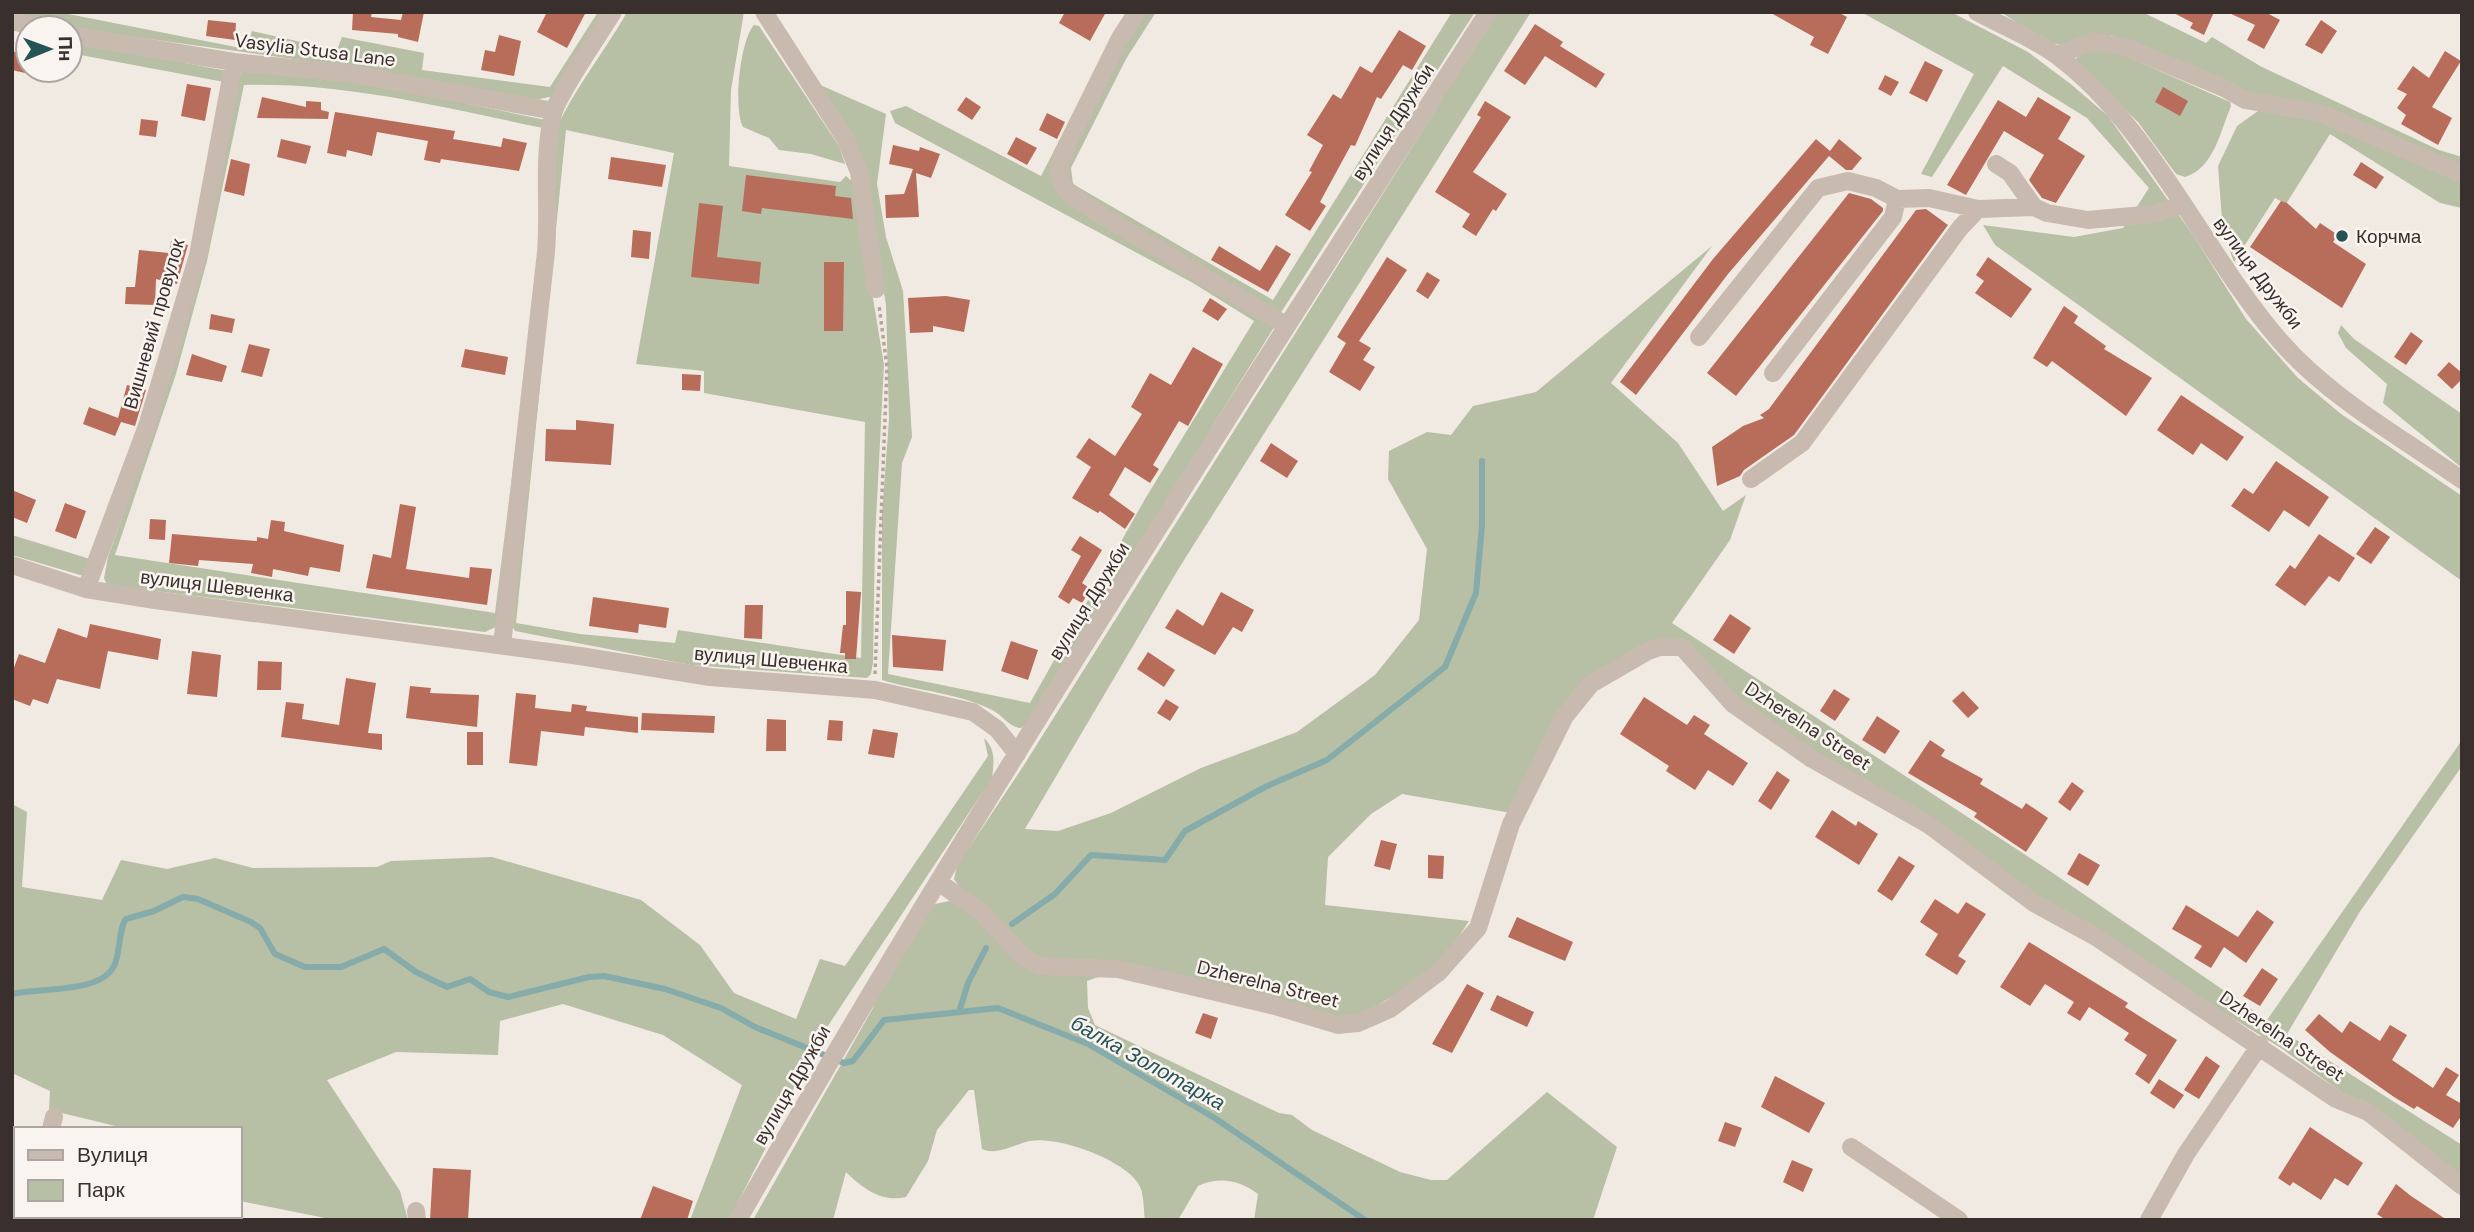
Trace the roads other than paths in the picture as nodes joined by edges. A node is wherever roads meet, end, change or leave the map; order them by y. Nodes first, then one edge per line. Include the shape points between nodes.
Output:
1 (613, 12) edge
2 (764, 12) edge
3 (1137, 12) edge
4 (1488, 12) edge
5 (1977, 12) edge
6 (84, 37) edge
7 (2056, 55) junction
8 (234, 62) junction
9 (554, 111) junction
10 (1996, 164) dead end
11 (2462, 174) edge
12 (1897, 199) junction
13 (2182, 204) junction
14 (2034, 207) junction
15 (1978, 209) junction
16 (876, 289) road end
17 (1287, 326) junction
18 (1699, 337) dead end
19 (1773, 373) dead end
20 (1751, 479) dead end
21 (2462, 480) edge
22 (12, 565) edge
23 (86, 589) junction
24 (502, 645) junction
25 (1017, 754) junction
26 (938, 882) junction
27 (2260, 1045) junction
28 (1851, 1147) dead end
29 (2462, 1186) edge
30 (738, 1220) edge
31 (1959, 1220) edge
32 (2149, 1220) edge

1 - 9 street
2 - 16 street via 846,140 859,172
3 - 17 street via 1062,155 1057,172 1060,182 1088,207
4 - 17 street, вулиця Дружби
5 - 7 street, вулиця Дружби
6 - 8 street, Vasylia Stusa Lane
7 - 11 street via 2095,41 2127,48 2245,100 2320,113
7 - 13 street, вулиця Дружби via 2124,120
8 - 9 street, Vasylia Stusa Lane via 353,74
8 - 23 street, Вишневий провулок via 198,255 147,426
9 - 24 street via 546,169 546,252
10 - 14 street via 2010,173
12 - 15 street via 1929,198
12 - 18 street via 1848,181 1818,188
12 - 19 street via 1893,217
13 - 14 street via 2154,214 2088,220
13 - 21 street, вулиця Дружби via 2282,343 2321,381
14 - 15 street
15 - 20 street via 1802,443
17 - 25 street, вулиця Дружби
22 - 23 street, вулиця Шевченка
23 - 24 street, вулиця Шевченка
24 - 25 street, вулиця Шевченка via 710,677 875,690 972,712 992,724
25 - 26 street, вулиця Дружби
26 - 27 street, Dzherelna Street via 979,910 1024,957 1040,966 1118,969 1338,1025 1358,1023 1390,1009 1439,972 1478,929 1511,824 1564,716 1591,684 1648,651 1674,645 1682,647 1733,704 1812,759 1929,825 2034,903 2096,937
26 - 30 street, вулиця Дружби
27 - 29 street, Dzherelna Street via 2336,1099 2368,1112
27 - 32 street via 2186,1154
28 - 31 street

